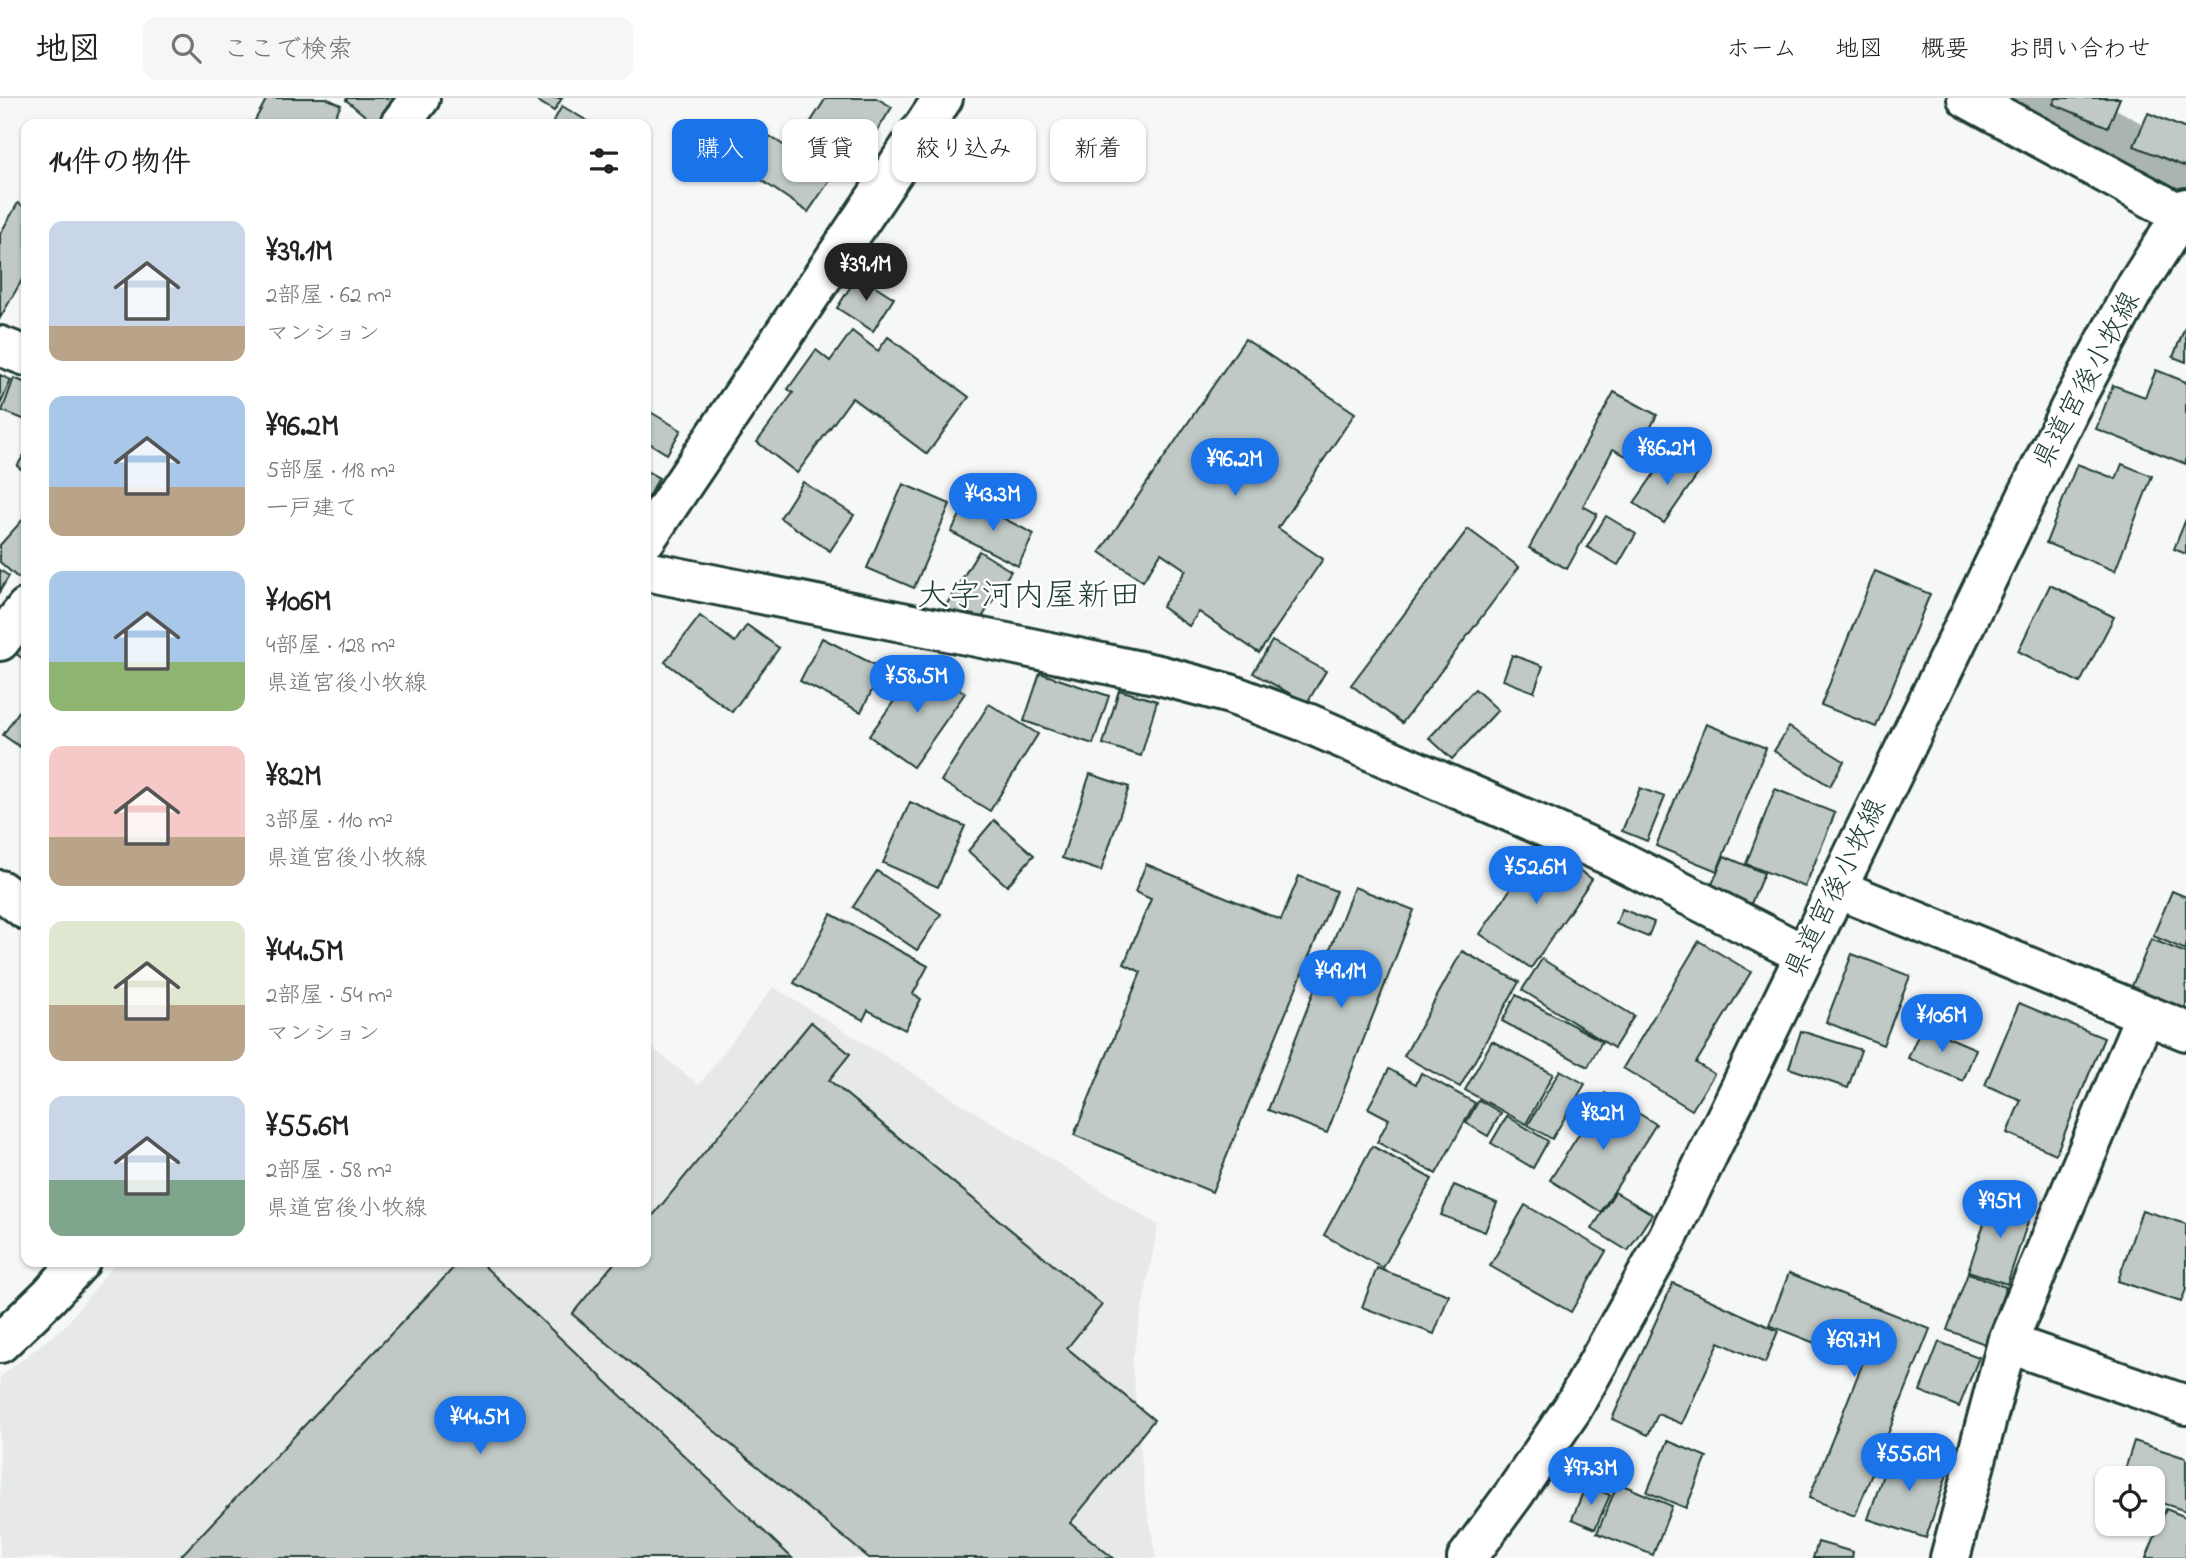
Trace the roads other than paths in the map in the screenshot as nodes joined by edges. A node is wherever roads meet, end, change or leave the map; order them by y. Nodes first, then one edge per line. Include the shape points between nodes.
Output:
1 (420, 98) edge
2 (943, 98) edge
3 (1967, 98) edge
4 (404, 119) edge
5 (2184, 213) edge
6 (0, 346) edge
7 (21, 354) edge
8 (651, 532) edge
9 (651, 572) edge
10 (21, 614) edge
11 (0, 641) edge
12 (1838, 889) junction
13 (0, 890) edge
14 (21, 906) edge
15 (1805, 956) junction
16 (2145, 1015) junction
17 (2186, 1031) edge
18 (75, 1267) edge
19 (0, 1343) edge
20 (2007, 1343) junction
21 (2186, 1405) edge
22 (1467, 1558) edge
23 (1950, 1558) edge

1 - 4 street
2 - 8 street
3 - 5 street
5 - 12 street, 県道宮後小牧線 via 2132,293 2076,396
6 - 7 street
9 - 15 street via 1007,643 1230,694 1305,722 1614,857
10 - 11 street
12 - 15 street, 県道宮後小牧線
12 - 16 street
13 - 14 street
15 - 22 street, 県道宮後小牧線 via 1688,1199 1606,1350 1547,1447
16 - 17 street
16 - 20 street
18 - 19 street
20 - 21 street
20 - 23 street

